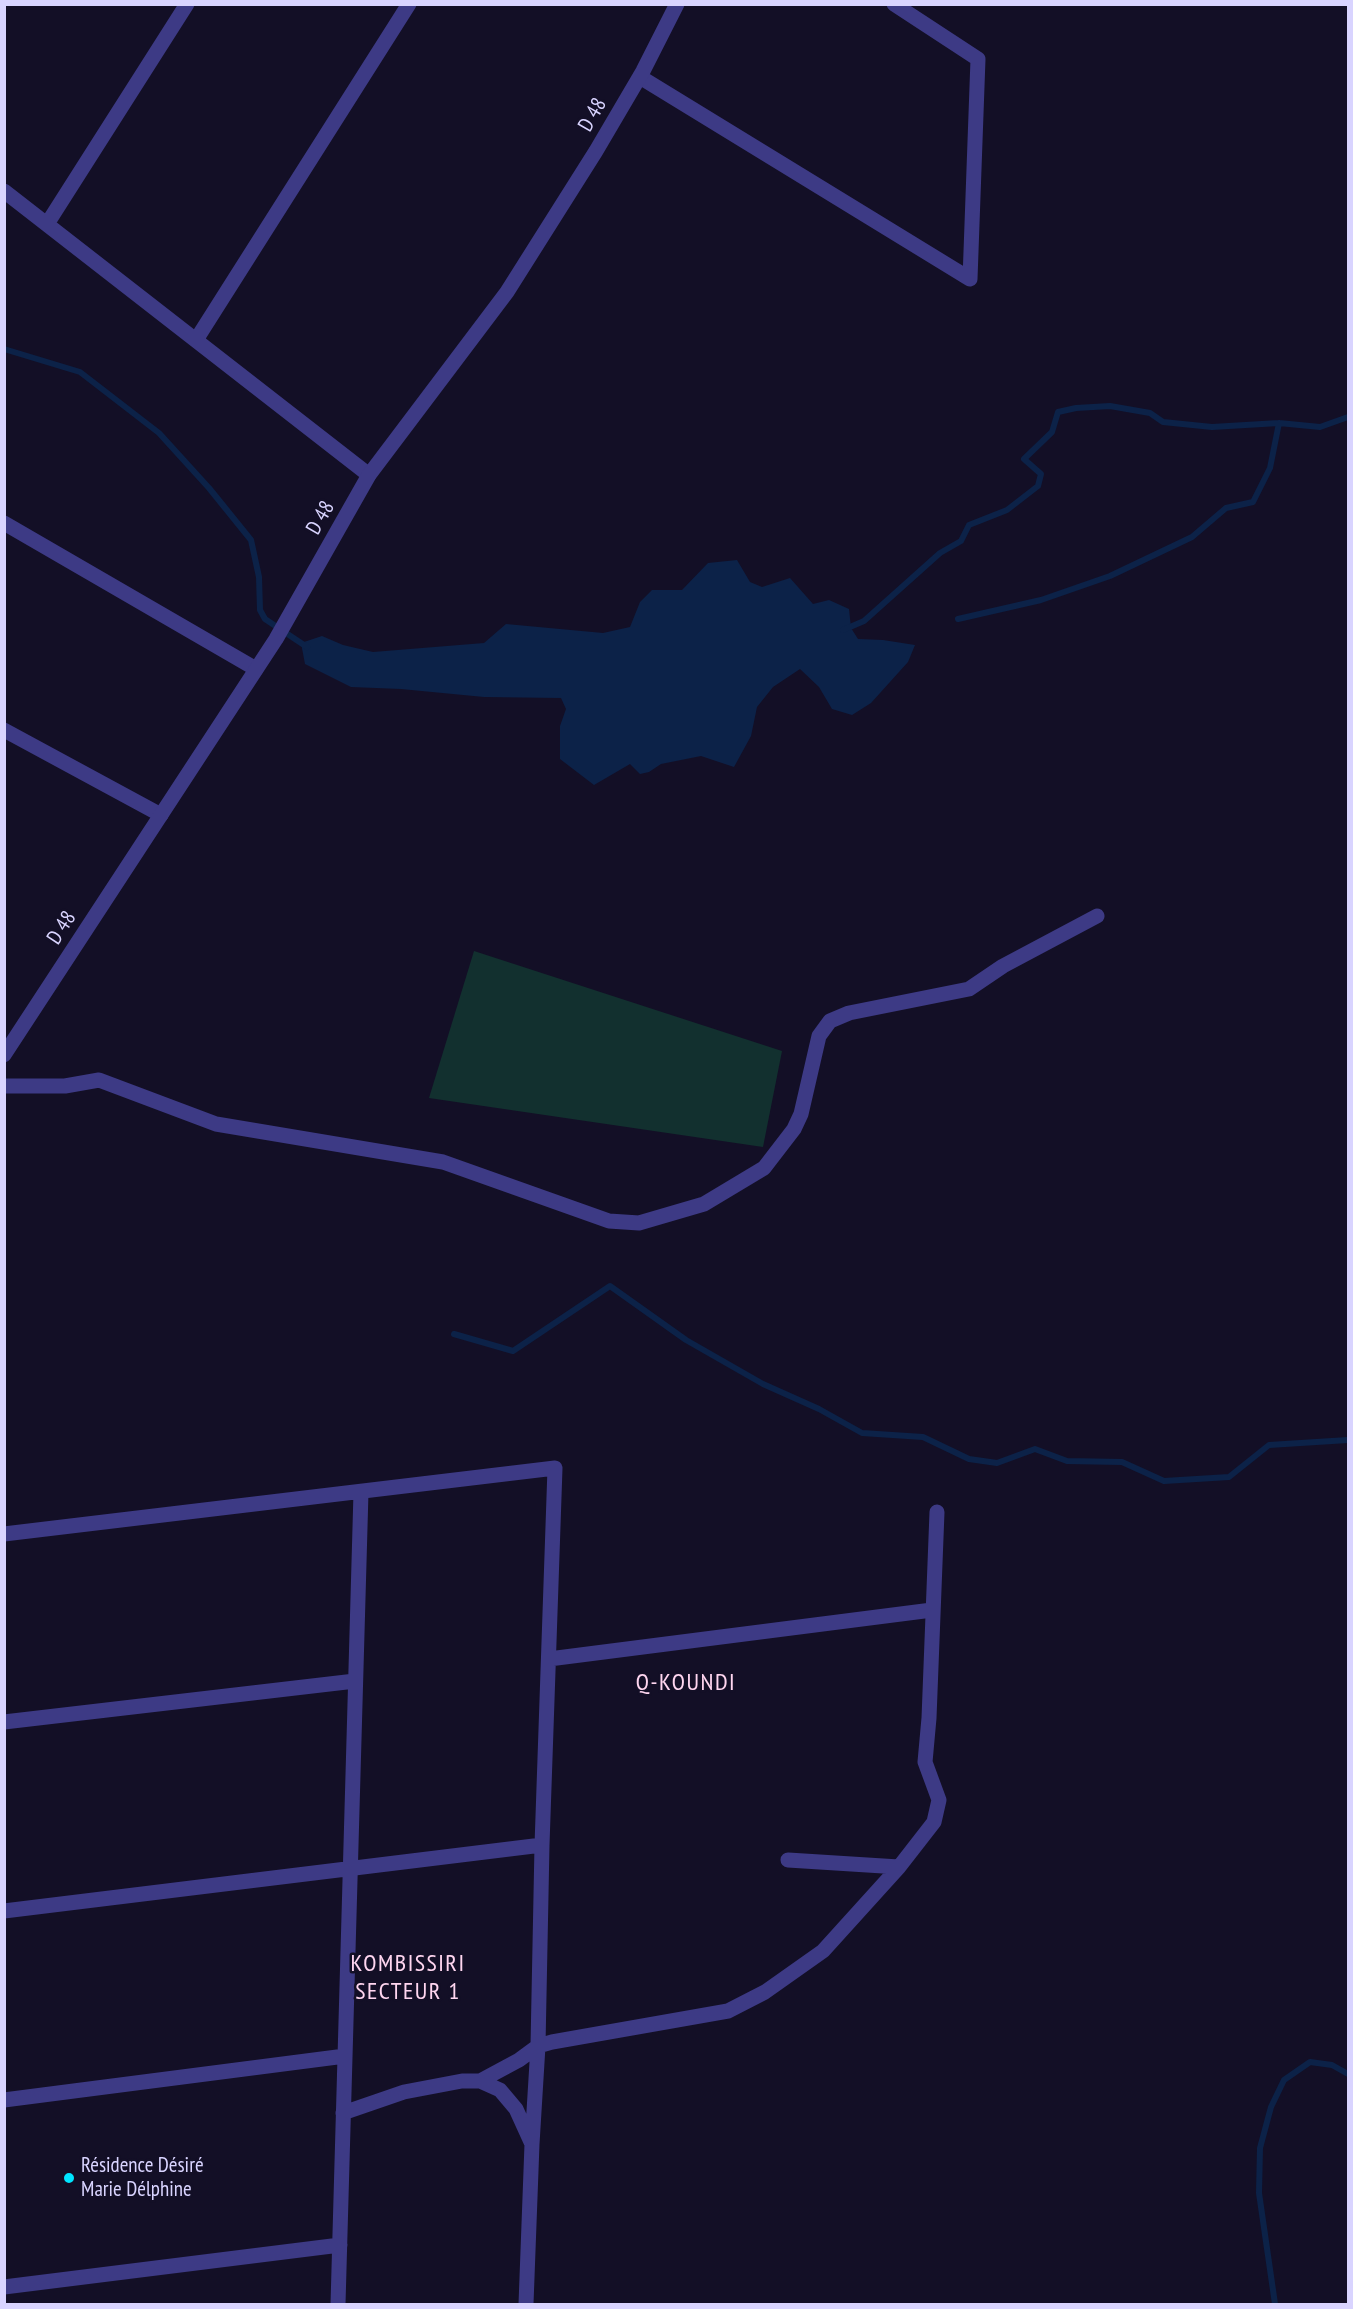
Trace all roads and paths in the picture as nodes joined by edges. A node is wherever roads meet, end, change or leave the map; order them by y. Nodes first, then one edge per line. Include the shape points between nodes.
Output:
1 (188, 4) edge
2 (409, 4) edge
3 (676, 4) edge
4 (894, 4) edge
5 (640, 76) junction
6 (4, 191) edge
7 (47, 224) junction
8 (196, 340) junction
9 (369, 475) junction
10 (4, 523) edge
11 (256, 669) junction
12 (4, 730) edge
13 (161, 815) junction
14 (1097, 916) dead end
15 (5, 1052) edge
16 (4, 1086) edge
17 (360, 1492) junction
18 (938, 1512) dead end
19 (4, 1534) edge
20 (932, 1610) junction
21 (549, 1659) junction
22 (355, 1682) junction
23 (4, 1722) edge
24 (542, 1845) junction
25 (788, 1860) dead end
26 (899, 1866) junction
27 (350, 1869) junction
28 (4, 1911) edge
29 (538, 2046) junction
30 (345, 2056) junction
31 (480, 2081) junction
32 (4, 2100) edge
33 (343, 2113) junction
34 (532, 2144) junction
35 (340, 2245) junction
36 (4, 2287) edge
37 (338, 2304) edge
38 (526, 2304) edge

1 - 7 street
2 - 8 street
3 - 5 street, D 48
4 - 5 street via 978,59 970,279
5 - 9 street, D 48 via 507,292
6 - 7 street
7 - 8 street
8 - 9 street
9 - 11 street, D 48
10 - 11 street
11 - 13 street, D 48
12 - 13 street
13 - 15 street, D 48
14 - 16 street via 1003,966 969,989 849,1013 830,1021 819,1036 797,1121 764,1168 704,1204 639,1223 609,1221 443,1162 216,1124 99,1080 65,1086
17 - 19 street
17 - 21 street via 555,1468
17 - 22 street
18 - 20 street
20 - 21 street
20 - 26 street via 925,1762 939,1800 934,1822
21 - 24 street
22 - 23 street
22 - 27 street
24 - 27 street
24 - 29 street
25 - 26 street
26 - 29 street via 823,1951 765,1992 728,2011
27 - 28 street
27 - 30 street
29 - 31 street
29 - 34 street
30 - 32 street
30 - 33 street
31 - 33 street via 404,2091
31 - 34 street via 500,2090 516,2109
33 - 35 street
34 - 38 street
35 - 36 street
35 - 37 street

